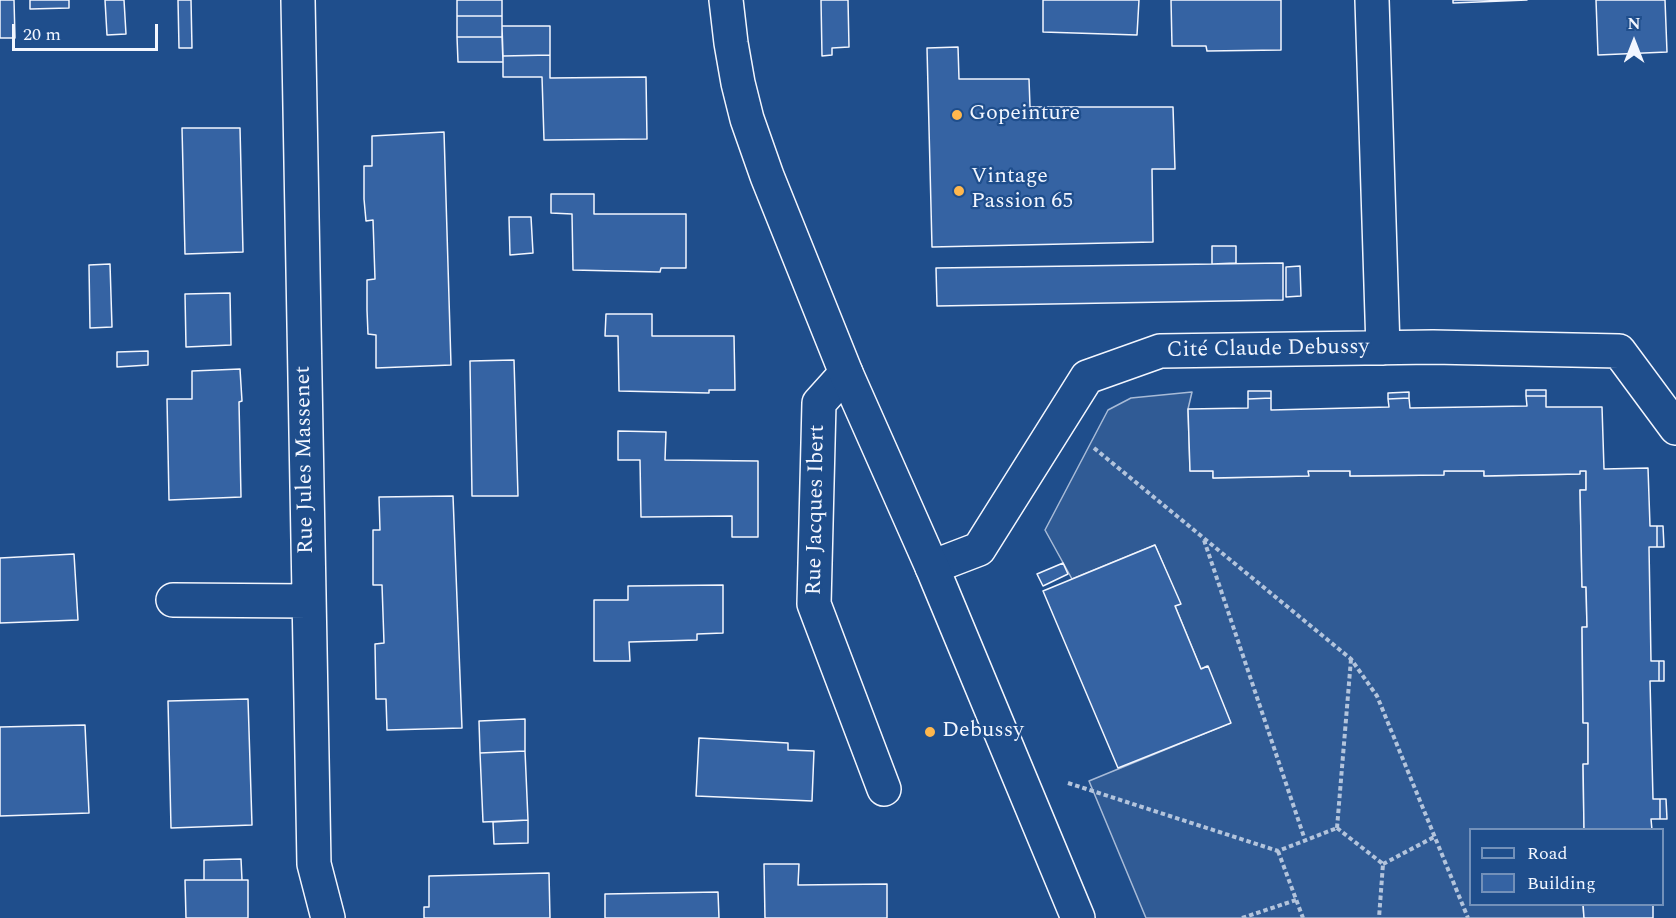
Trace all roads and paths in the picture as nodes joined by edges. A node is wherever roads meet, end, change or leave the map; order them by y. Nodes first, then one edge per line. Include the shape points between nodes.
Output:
1 (298, 0) edge
2 (726, 0) edge
3 (1372, 0) edge
4 (1383, 348) junction
5 (846, 374) junction
6 (1060, 420) junction
7 (1676, 428) edge
8 (1204, 538) junction
9 (932, 567) junction
10 (173, 600) dead end
11 (308, 601) junction
12 (1351, 659) junction
13 (1016, 767) junction
14 (884, 789) dead end
15 (1337, 828) junction
16 (1436, 836) junction
17 (1305, 840) junction
18 (1278, 851) junction
19 (1383, 864) junction
20 (1296, 900) junction
21 (328, 918) edge
22 (1078, 918) edge
23 (1242, 918) edge
24 (1303, 918) edge
25 (1378, 918) edge
26 (1468, 918) edge

1 - 11 street, Rue Jules Massenet
2 - 5 street via 730,44 747,119
3 - 4 street, Cité Claude Debussy
4 - 6 street, Cité Claude Debussy via 1161,351 1087,377
4 - 7 street, Cité Claude Debussy via 1619,351
5 - 9 street
5 - 14 street, Rue Jacques Ibert via 819,403 814,604
6 - 8 path
6 - 9 street, Cité Claude Debussy via 979,549
8 - 12 path
8 - 17 path
9 - 13 street
10 - 11 street
11 - 21 street, Rue Jules Massenet via 314,864
12 - 15 path
12 - 16 path via 1377,696
13 - 18 path
13 - 22 street
15 - 17 path
15 - 19 path
16 - 19 path
16 - 26 path
17 - 18 path
18 - 20 path
19 - 25 path
20 - 23 path
20 - 24 path

